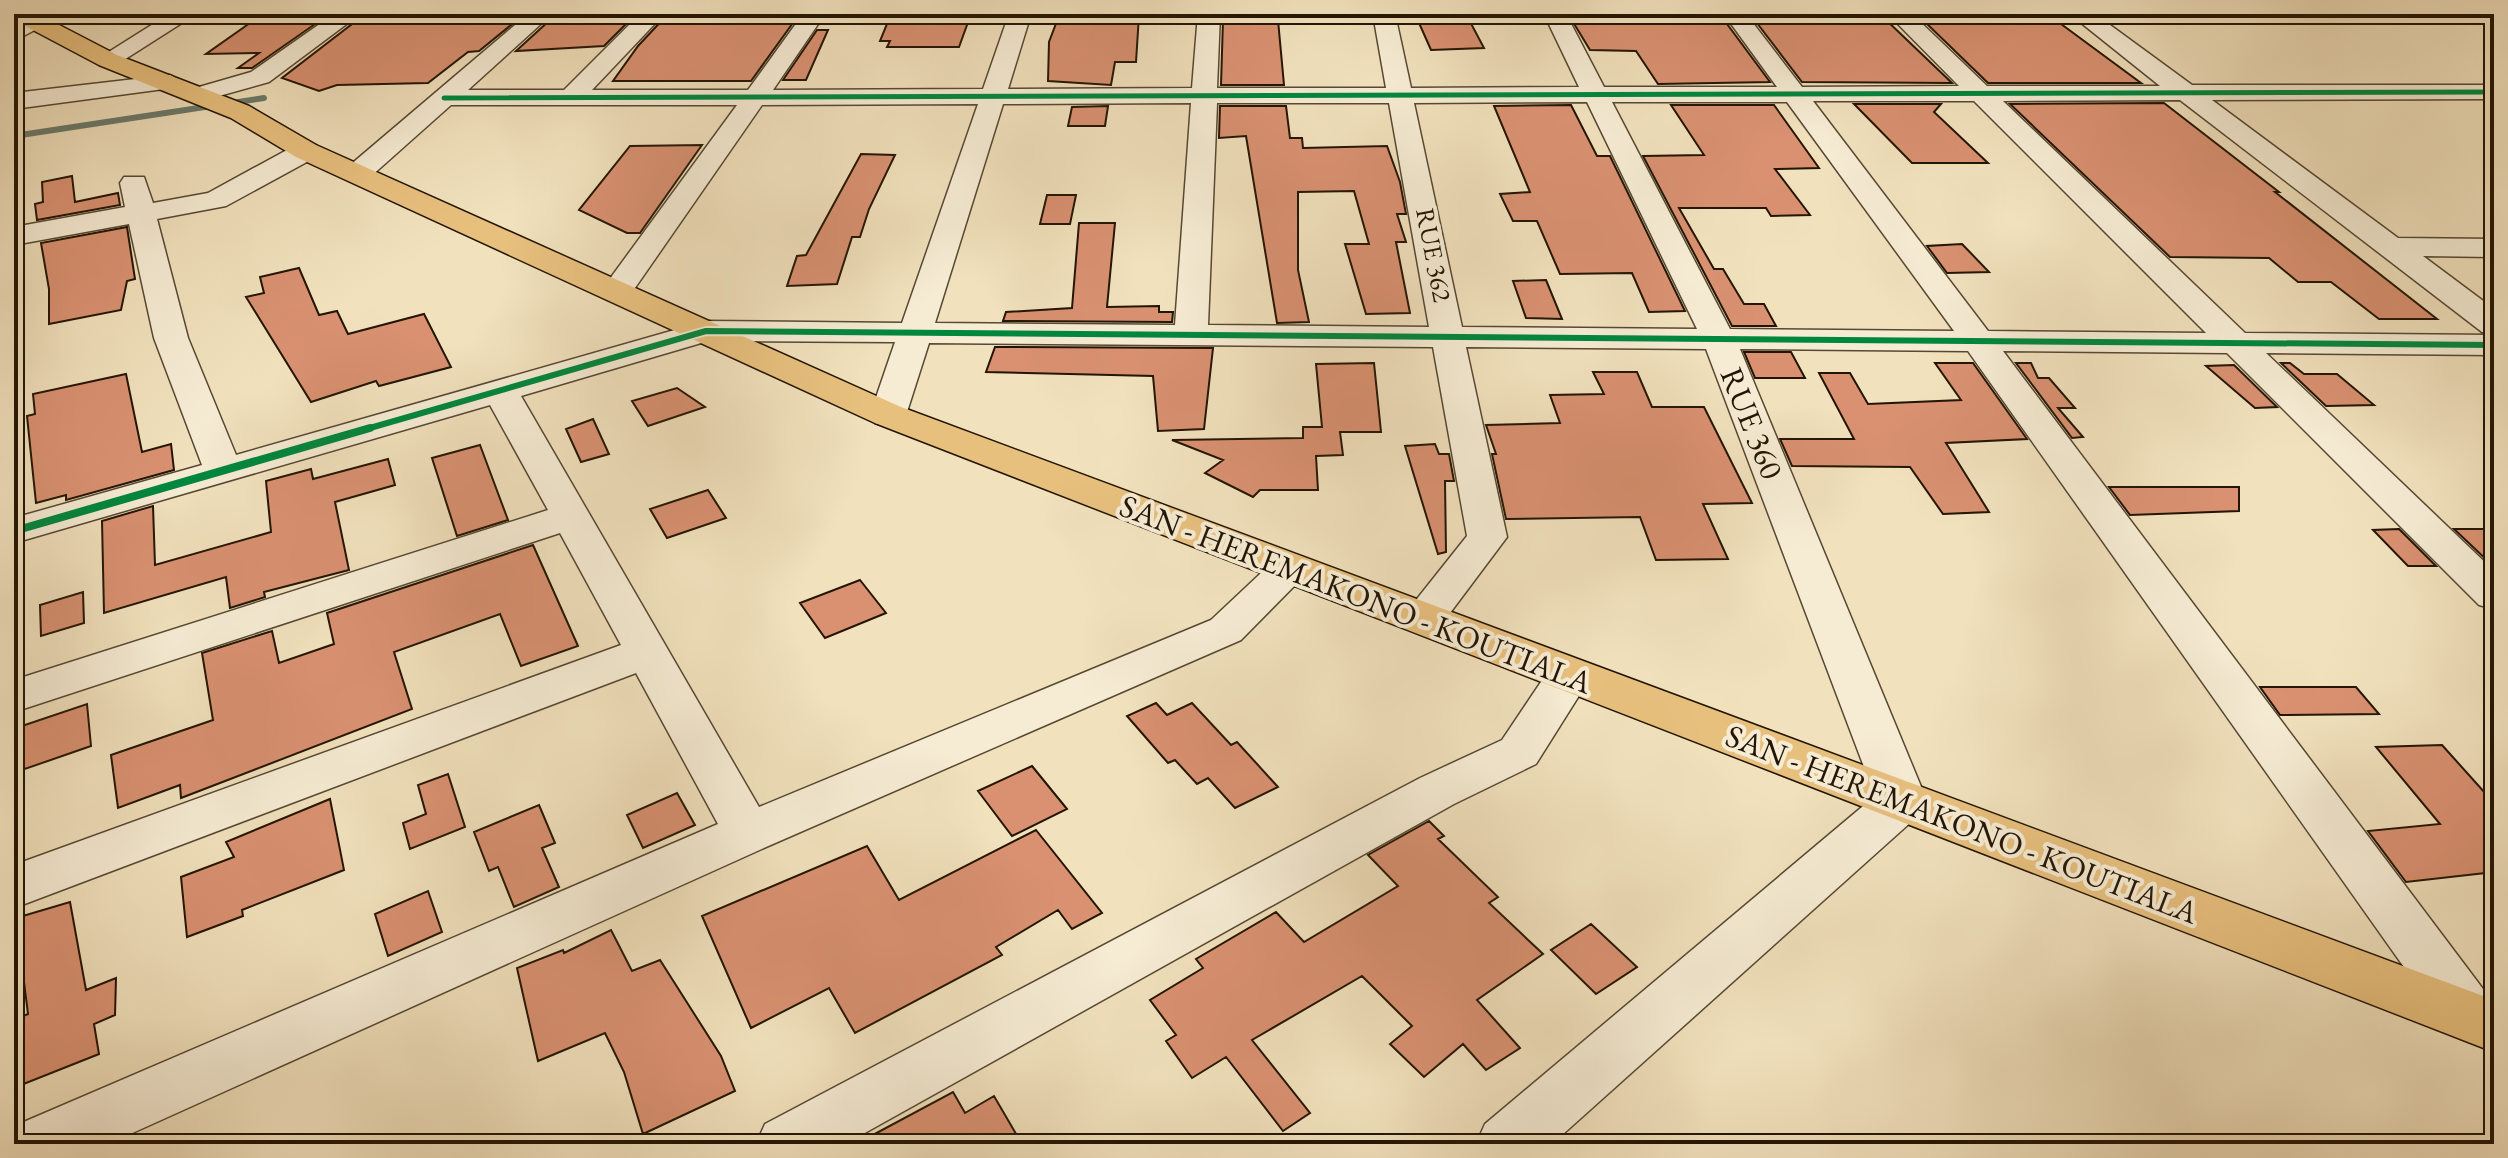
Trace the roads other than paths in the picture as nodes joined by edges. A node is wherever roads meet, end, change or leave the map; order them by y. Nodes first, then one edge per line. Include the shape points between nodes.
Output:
1 (185, 14) edge
2 (349, 14) edge
3 (541, 14) edge
4 (653, 14) edge
5 (814, 14) edge
6 (1020, 14) edge
7 (1209, 14) edge
8 (1384, 14) edge
9 (1555, 14) edge
10 (1735, 14) edge
11 (1899, 14) edge
12 (2081, 14) edge
13 (28, 19) edge
14 (14, 34) edge
15 (108, 60) junction
16 (170, 82) junction
17 (2452, 92) junction
18 (2494, 92) edge
19 (1979, 93) junction
20 (2185, 93) junction
21 (201, 94) junction
22 (1596, 94) junction
23 (1793, 94) junction
24 (1402, 95) junction
25 (993, 96) junction
26 (1205, 96) junction
27 (756, 97) junction
28 (444, 98) junction
29 (570, 98) junction
30 (14, 101) edge
31 (2494, 116) edge
32 (306, 151) junction
33 (359, 172) junction
34 (138, 198) junction
35 (14, 236) edge
36 (2391, 247) junction
37 (2494, 248) edge
38 (617, 291) junction
39 (2494, 325) edge
40 (706, 331) junction
41 (915, 335) junction
42 (1191, 336) junction
43 (1450, 338) junction
44 (1719, 340) junction
45 (1979, 342) junction
46 (2234, 343) junction
47 (2494, 345) edge
48 (500, 390) junction
49 (888, 415) junction
50 (223, 470) junction
51 (570, 516) junction
52 (14, 531) edge
53 (1291, 568) junction
54 (2494, 595) edge
55 (1423, 619) junction
56 (647, 652) junction
57 (1569, 675) junction
58 (14, 696) edge
59 (1902, 801) junction
60 (748, 833) junction
61 (14, 887) edge
62 (2483, 1022) edge
63 (41, 1144) edge
64 (787, 1144) edge
65 (1507, 1144) edge

1 - 15 street
2 - 21 street via 260,77
3 - 28 street
4 - 29 street
5 - 27 street
6 - 25 street
7 - 26 street
8 - 24 street, RUE 362
9 - 22 street, RUE 360
10 - 23 street
11 - 19 street
12 - 20 street
13 - 14 street
13 - 15 main road
15 - 16 main road
16 - 21 main road
16 - 30 street
17 - 18 street
17 - 20 street
17 - 31 street
19 - 20 street
19 - 23 street
19 - 46 street
20 - 36 street
21 - 32 main road, SAN - HEREMAKONO - KOUTIALA
22 - 23 street
22 - 24 street
22 - 44 street, RUE 360
23 - 45 street
24 - 26 street
24 - 43 street, RUE 362
25 - 26 street
25 - 27 street
25 - 41 street
26 - 42 street
27 - 29 street
27 - 38 street
28 - 29 street
28 - 33 street
32 - 33 main road, SAN - HEREMAKONO - KOUTIALA
32 - 34 street via 216,200
33 - 38 main road, SAN - HEREMAKONO - KOUTIALA
34 - 35 street
34 - 50 street via 171,338
36 - 37 street
36 - 39 street
38 - 40 main road, SAN - HEREMAKONO - KOUTIALA
40 - 41 street
40 - 48 street
40 - 49 main road, SAN - HEREMAKONO - KOUTIALA
41 - 42 street
41 - 49 street
42 - 43 street
43 - 44 street
43 - 55 street, RUE 362 via 1487,537
44 - 45 street
44 - 59 street, RUE 360
45 - 46 street
45 - 62 street
46 - 47 street
46 - 54 street
48 - 50 street
48 - 51 street
49 - 53 main road, SAN - HEREMAKONO - KOUTIALA
50 - 52 street
51 - 56 street
51 - 58 street
53 - 55 main road, SAN - HEREMAKONO - KOUTIALA
53 - 60 street via 1226,630
55 - 57 main road, SAN - HEREMAKONO - KOUTIALA
56 - 60 street
56 - 61 street
57 - 59 main road, SAN - HEREMAKONO - KOUTIALA
57 - 64 street via 1519,752 1437,791
59 - 62 main road, SAN - HEREMAKONO - KOUTIALA
59 - 65 street
60 - 63 street

